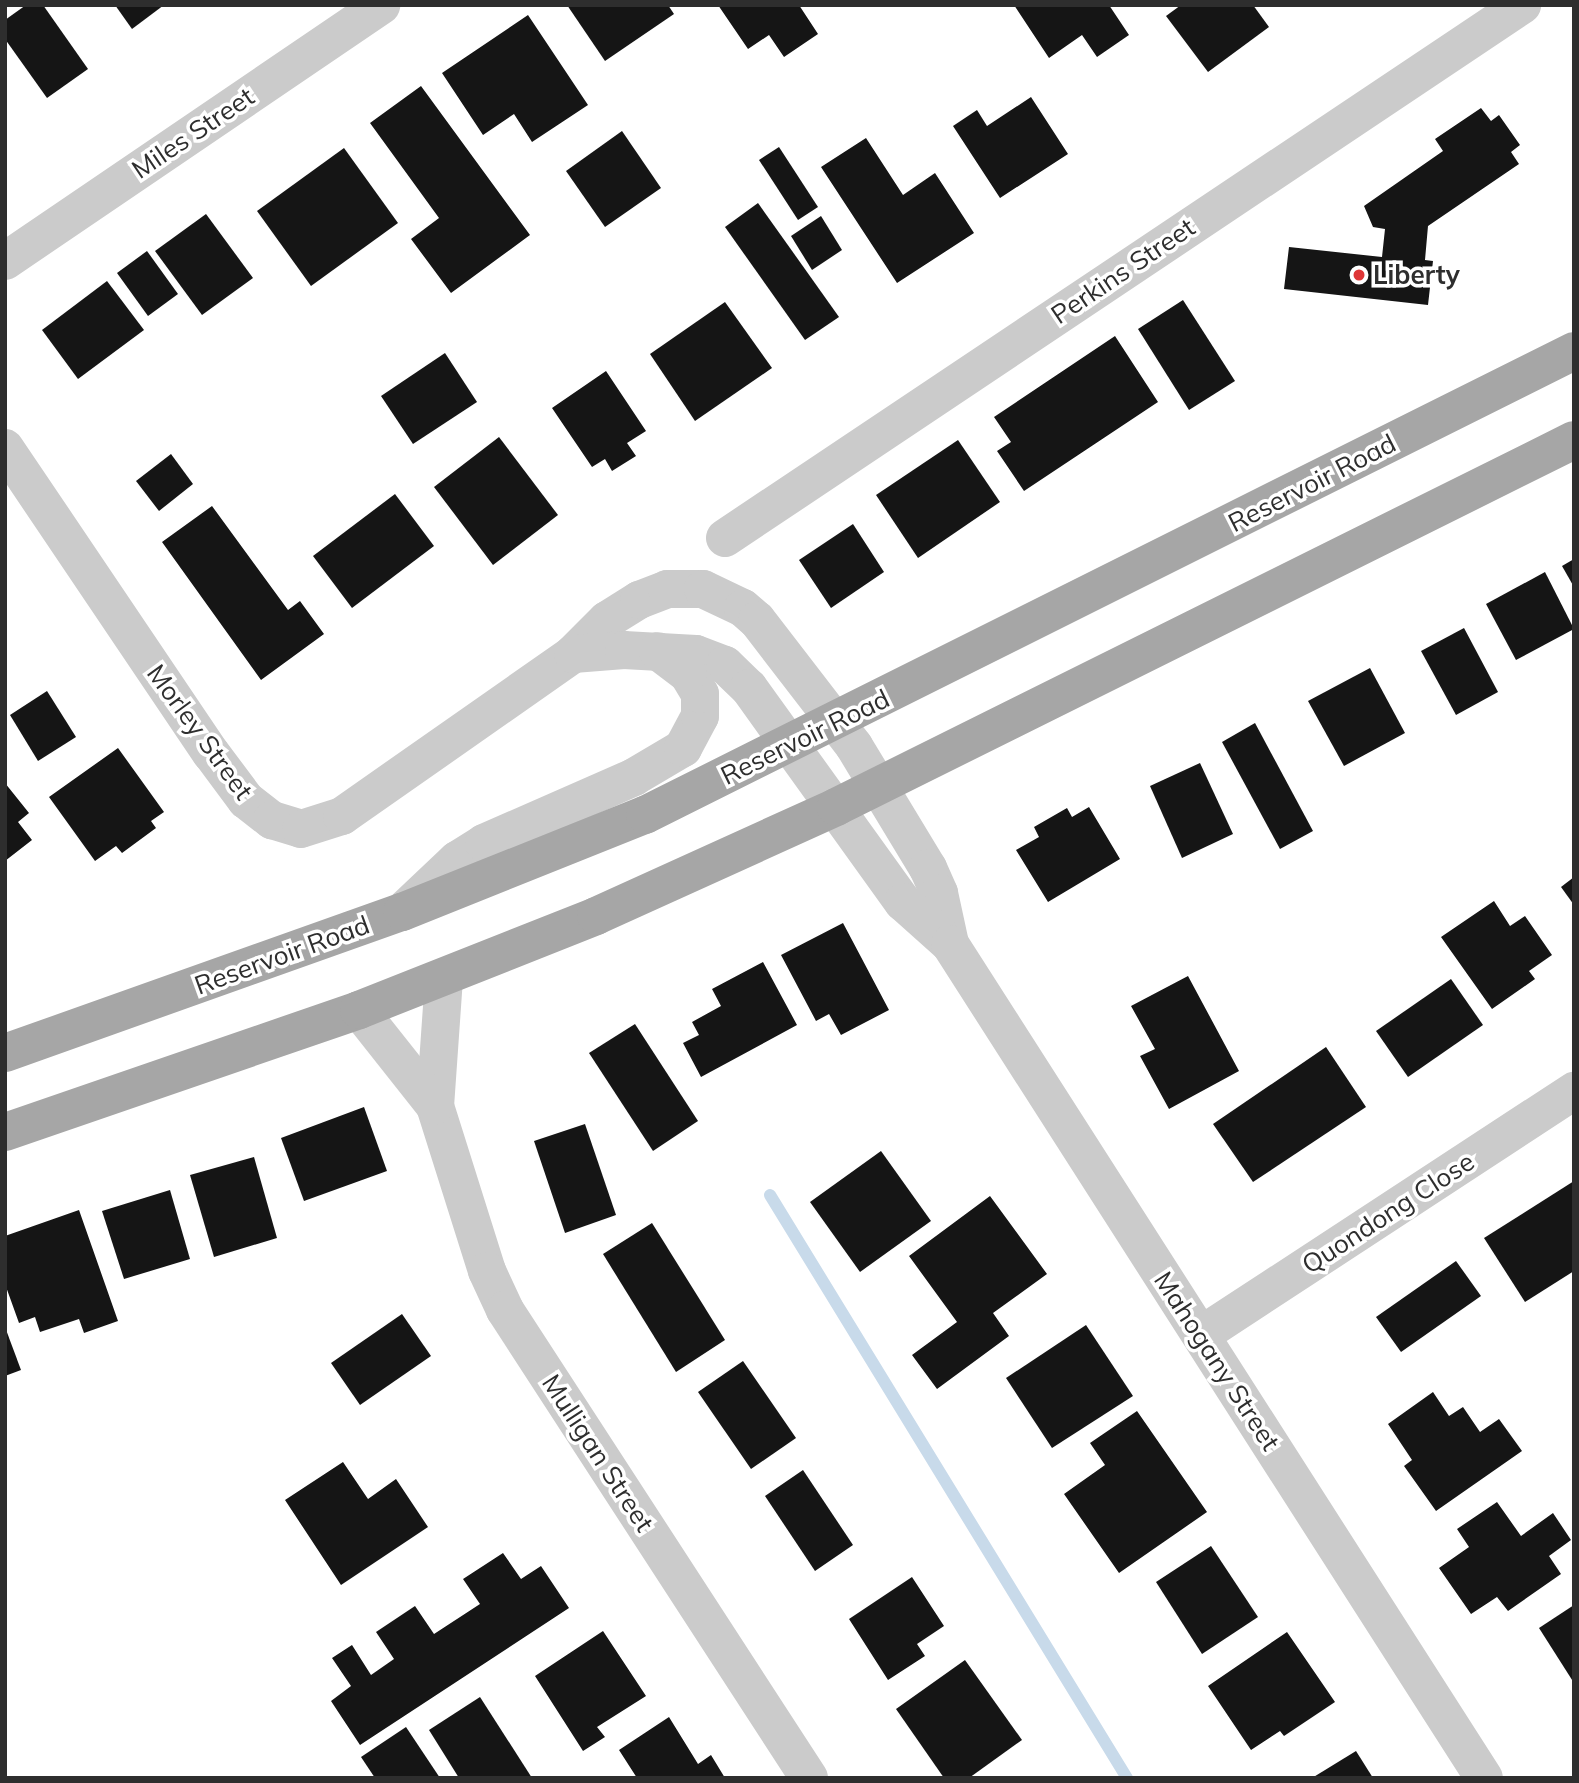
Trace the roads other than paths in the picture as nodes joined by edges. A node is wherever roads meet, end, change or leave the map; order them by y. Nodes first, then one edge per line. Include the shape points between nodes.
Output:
1 (382, 5) edge
2 (1522, 5) edge
3 (5, 261) edge
4 (1574, 351) edge
5 (1574, 440) edge
6 (5, 448) edge
7 (725, 538) dead end
8 (658, 651) junction
9 (573, 654) junction
10 (836, 722) junction
11 (790, 746) junction
12 (880, 786) junction
13 (836, 807) junction
14 (402, 912) junction
15 (950, 944) junction
16 (444, 978) junction
17 (359, 1010) junction
18 (5, 1053) edge
19 (1574, 1091) edge
20 (435, 1106) junction
21 (5, 1132) edge
22 (1201, 1335) junction
23 (809, 1778) edge
24 (1484, 1778) edge

1 - 3 street, Miles Street
2 - 7 street, Perkins Street
4 - 10 main road, Reservoir Road
5 - 12 main road
6 - 9 street, Morley Street via 231,781 258,810 284,826 315,827 342,816
8 - 9 street
8 - 11 street via 696,654 725,665 749,688
8 - 14 street via 688,674 701,694 701,716 684,748 634,777 484,843 457,860
9 - 10 street, Morley Street via 607,621 654,592 703,589 743,608 757,621
10 - 11 main road, Reservoir Road
10 - 12 street, Mahogany Street
11 - 13 street
11 - 14 main road, Reservoir Road via 609,830
12 - 13 main road
12 - 15 street, Mahogany Street via 934,880
13 - 15 street, Mahogany Street via 915,916
13 - 16 main road via 596,916
14 - 18 main road, Reservoir Road
15 - 22 street, Mahogany Street
16 - 17 main road
16 - 20 street, Mulligan Street
17 - 20 street, Mulligan Street
17 - 21 main road
19 - 22 street, Quondong Close
20 - 23 street, Mulligan Street via 461,1198 505,1310
22 - 24 street, Mahogany Street

